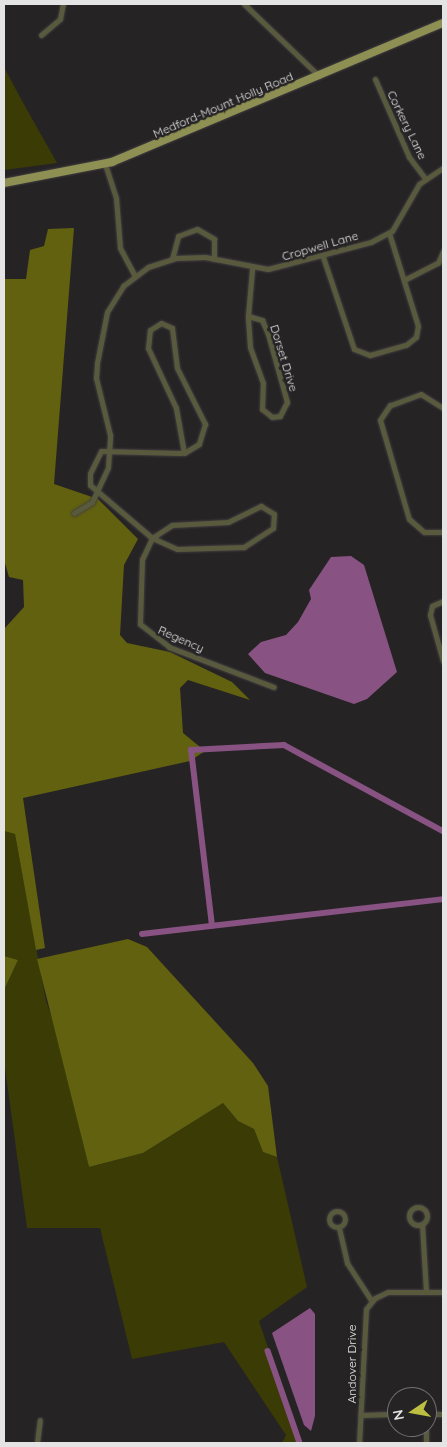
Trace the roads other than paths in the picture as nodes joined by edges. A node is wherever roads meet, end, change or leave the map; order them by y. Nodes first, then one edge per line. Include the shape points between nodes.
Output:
1 (63, 4) edge
2 (244, 4) edge
3 (443, 23) edge
4 (41, 35) dead end
5 (319, 76) junction
6 (375, 79) dead end
7 (105, 164) junction
8 (443, 168) edge
9 (425, 178) junction
10 (4, 183) edge
11 (389, 233) junction
12 (443, 252) edge
13 (323, 257) junction
14 (172, 258) junction
15 (214, 259) junction
16 (252, 269) junction
17 (135, 276) junction
18 (404, 280) junction
19 (248, 316) junction
20 (443, 408) edge
21 (110, 452) junction
22 (181, 453) junction
23 (98, 491) junction
24 (74, 513) dead end
25 (443, 532) edge
26 (152, 538) junction
27 (443, 601) edge
28 (443, 661) edge
29 (274, 687) dead end
30 (422, 1224) dead end
31 (339, 1228) dead end
32 (426, 1292) junction
33 (443, 1292) edge
34 (371, 1300) junction
35 (387, 1414) edge
36 (362, 1415) junction
37 (40, 1420) dead end
38 (38, 1443) edge
39 (358, 1443) edge

1 - 4 street via 60,19
2 - 5 street
3 - 5 main road, Medford-Mount Holly Road
5 - 7 main road, Medford-Mount Holly Road
6 - 9 street, Corkery Lane via 409,157
7 - 10 main road, Medford-Mount Holly Road
7 - 17 street via 116,198 120,248
8 - 9 street
9 - 11 street
11 - 13 street, Cropwell Lane
11 - 18 street
12 - 18 street via 438,263
13 - 16 street, Cropwell Lane via 283,268
13 - 18 street via 348,337 361,354 406,345 416,337 418,326
14 - 15 street, Cropwell Lane
14 - 15 street via 178,236 197,229 214,239
14 - 17 street, Cropwell Lane
15 - 16 street, Cropwell Lane
16 - 19 street, Dorset Drive
17 - 21 street, Cropwell Lane via 112,298 99,342 96,378 107,416
19 - 19 street, Dorset Drive via 250,347 263,384 262,408 272,417 280,416 287,402 268,334 262,320
20 - 25 street via 422,394 390,405 380,420 409,519 424,532
21 - 22 street
21 - 23 street, Cropwell Lane
21 - 23 street via 99,453 90,474 88,482
22 - 22 street via 199,444 205,424 177,368 172,328 161,323 150,330 148,348 176,408
23 - 24 street via 89,505
23 - 26 street
26 - 26 street via 172,525 228,522 261,506 274,514 270,532 238,548 176,549
26 - 29 street, Regency via 143,554 138,600 143,629 169,647
27 - 28 street via 432,606 430,616
30 - 32 street
31 - 34 street via 347,1263
32 - 33 street
32 - 34 street via 388,1292
34 - 36 street, Andover Drive via 362,1319
35 - 36 street
36 - 39 street, Andover Drive
37 - 38 street

